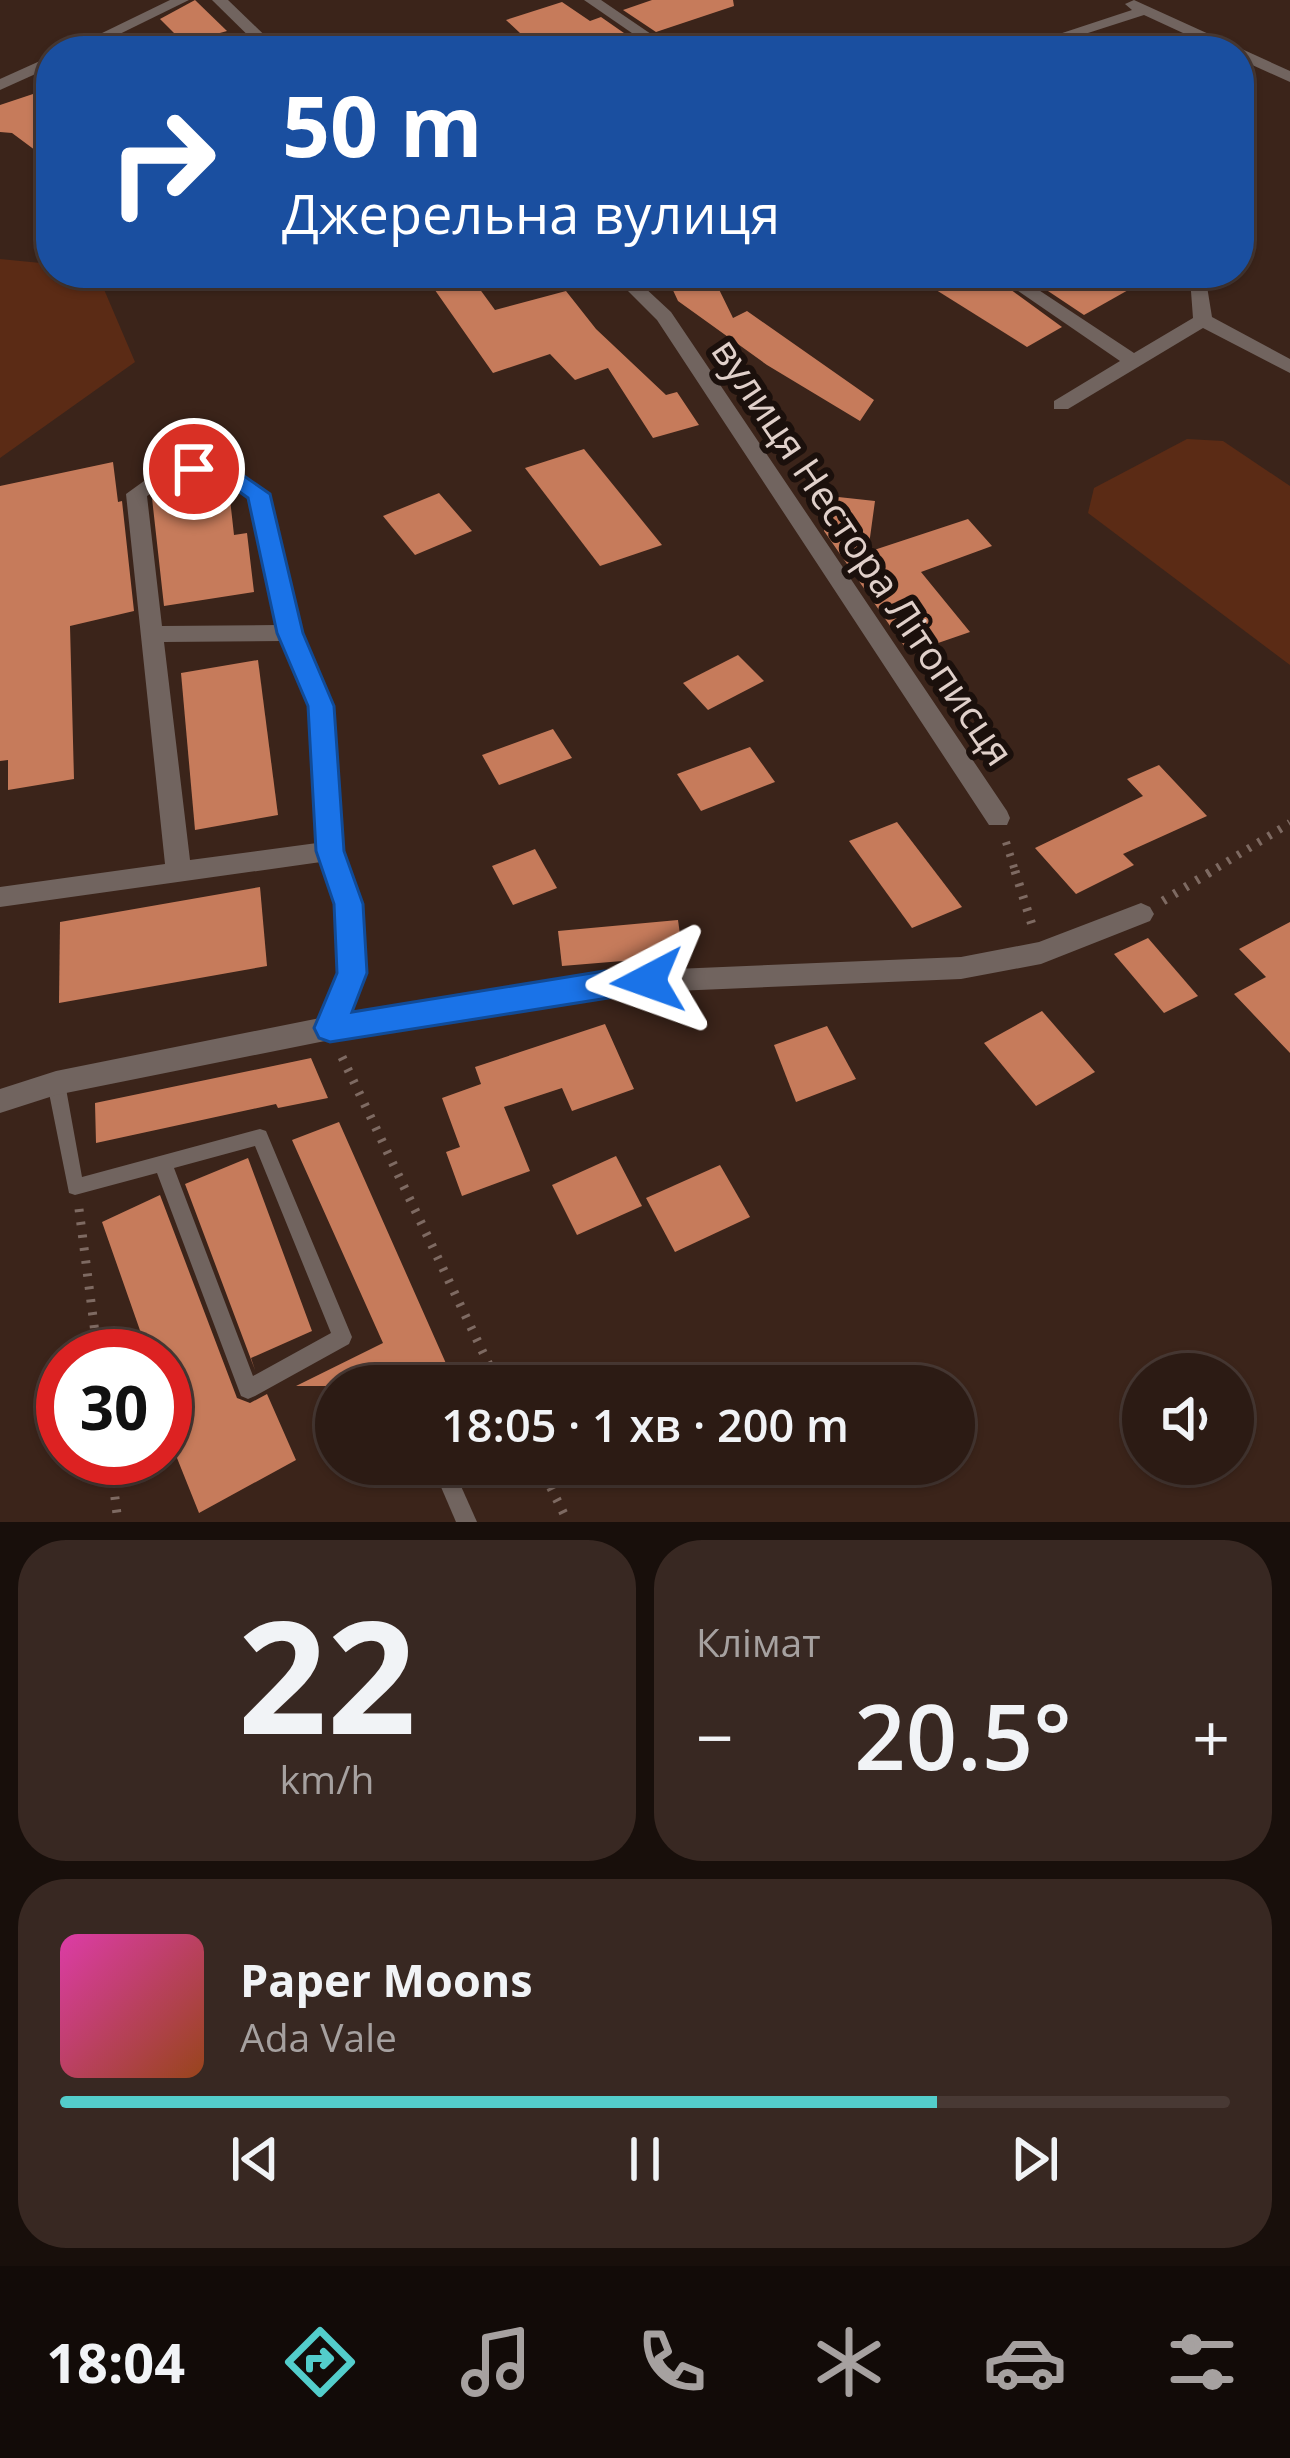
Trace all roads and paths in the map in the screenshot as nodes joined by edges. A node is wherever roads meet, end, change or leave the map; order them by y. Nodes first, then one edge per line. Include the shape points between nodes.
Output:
1 (182, 0) edge
2 (219, 0) edge
3 (591, 0) edge
4 (1124, 0) edge
5 (1146, 10) junction
6 (105, 36) edge
7 (257, 36) edge
8 (645, 36) edge
9 (1064, 36) edge
10 (1202, 36) edge
11 (1254, 60) edge
12 (36, 68) edge
13 (1290, 77) edge
14 (0, 85) edge
15 (635, 288) edge
16 (1023, 288) edge
17 (1200, 288) edge
18 (1203, 320) junction
19 (1134, 362) junction
20 (1290, 367) edge
21 (1061, 405) dead end
22 (290, 633) junction
23 (154, 634) junction
24 (998, 818) joint
25 (1290, 823) edge
26 (330, 851) junction
27 (179, 872) junction
28 (0, 897) edge
29 (1141, 914) joint
30 (1041, 953) junction
31 (330, 1028) junction
32 (56, 1083) junction
33 (0, 1101) edge
34 (163, 1164) junction
35 (75, 1187) junction
36 (94, 1329) edge
37 (489, 1365) edge
38 (113, 1485) edge
39 (450, 1485) edge
40 (550, 1485) edge
41 (118, 1522) edge
42 (467, 1522) edge
43 (568, 1522) edge

1 - 6 street
2 - 7 street
3 - 8 street
4 - 5 street
5 - 9 street
5 - 10 street
11 - 13 street
12 - 14 street
15 - 24 street, вулиця Нестора Літописця via 664,316
16 - 19 street
17 - 18 street
18 - 19 street
18 - 20 street
19 - 21 street
22 - 23 street
22 - 23 street via 259,494 221,467 167,470 136,494
22 - 26 street via 321,706
23 - 27 street
24 - 30 path
25 - 29 path
26 - 27 street
26 - 31 street via 348,904 352,973
27 - 28 street
29 - 30 street
30 - 31 street via 961,968 604,983
31 - 32 street
31 - 37 path
32 - 33 street
32 - 35 lane
34 - 34 lane via 260,1137 342,1336 248,1389
34 - 35 lane
35 - 36 path
38 - 41 path
39 - 42 lane
40 - 43 path

